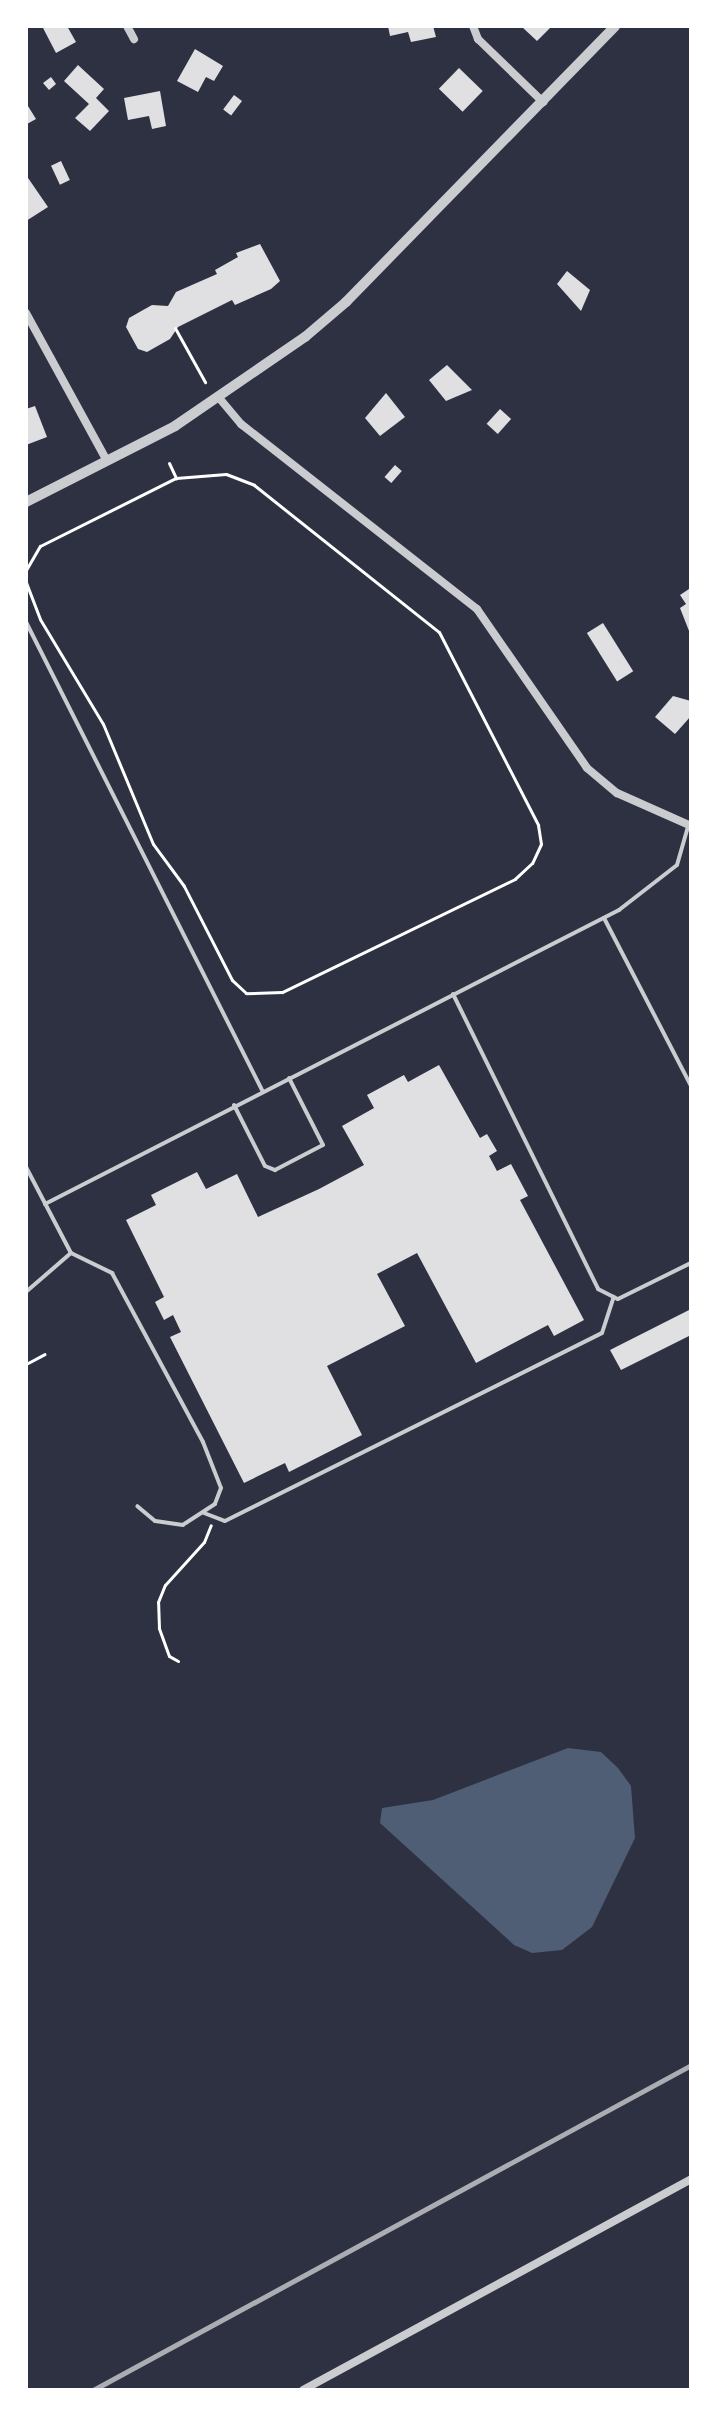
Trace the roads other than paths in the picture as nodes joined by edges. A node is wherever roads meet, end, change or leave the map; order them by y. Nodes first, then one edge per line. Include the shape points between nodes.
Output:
1 (127, 26) edge
2 (473, 26) edge
3 (615, 26) edge
4 (134, 39) dead end
5 (543, 102) junction
6 (26, 313) edge
7 (220, 399) junction
8 (107, 461) junction
9 (26, 502) edge
10 (26, 622) edge
11 (690, 825) edge
12 (604, 917) junction
13 (453, 994) junction
14 (289, 1078) junction
15 (691, 1086) edge
16 (262, 1090) junction
17 (234, 1105) junction
18 (26, 1167) edge
19 (45, 1204) junction
20 (71, 1253) junction
21 (691, 1263) edge
22 (27, 1291) edge
23 (614, 1297) junction
24 (137, 1506) dead end
25 (204, 1513) junction
26 (691, 2179) edge
27 (303, 2390) edge

1 - 4 street
2 - 5 street via 478,39
3 - 5 street
5 - 7 street via 346,302
6 - 8 street
7 - 8 street
7 - 11 street via 241,424 477,609 587,768 617,793
8 - 9 street
10 - 16 lane
11 - 12 lane via 677,865
12 - 13 lane
12 - 15 lane
13 - 14 lane
13 - 23 lane via 598,1289
14 - 16 lane
14 - 17 lane via 323,1145 275,1170 265,1166
16 - 17 lane
17 - 19 lane
18 - 19 lane
19 - 20 lane
20 - 22 lane
20 - 25 lane via 112,1273 203,1442 221,1488
21 - 23 lane
23 - 25 lane via 602,1333 225,1521
24 - 25 lane via 155,1521 183,1525
26 - 27 street

